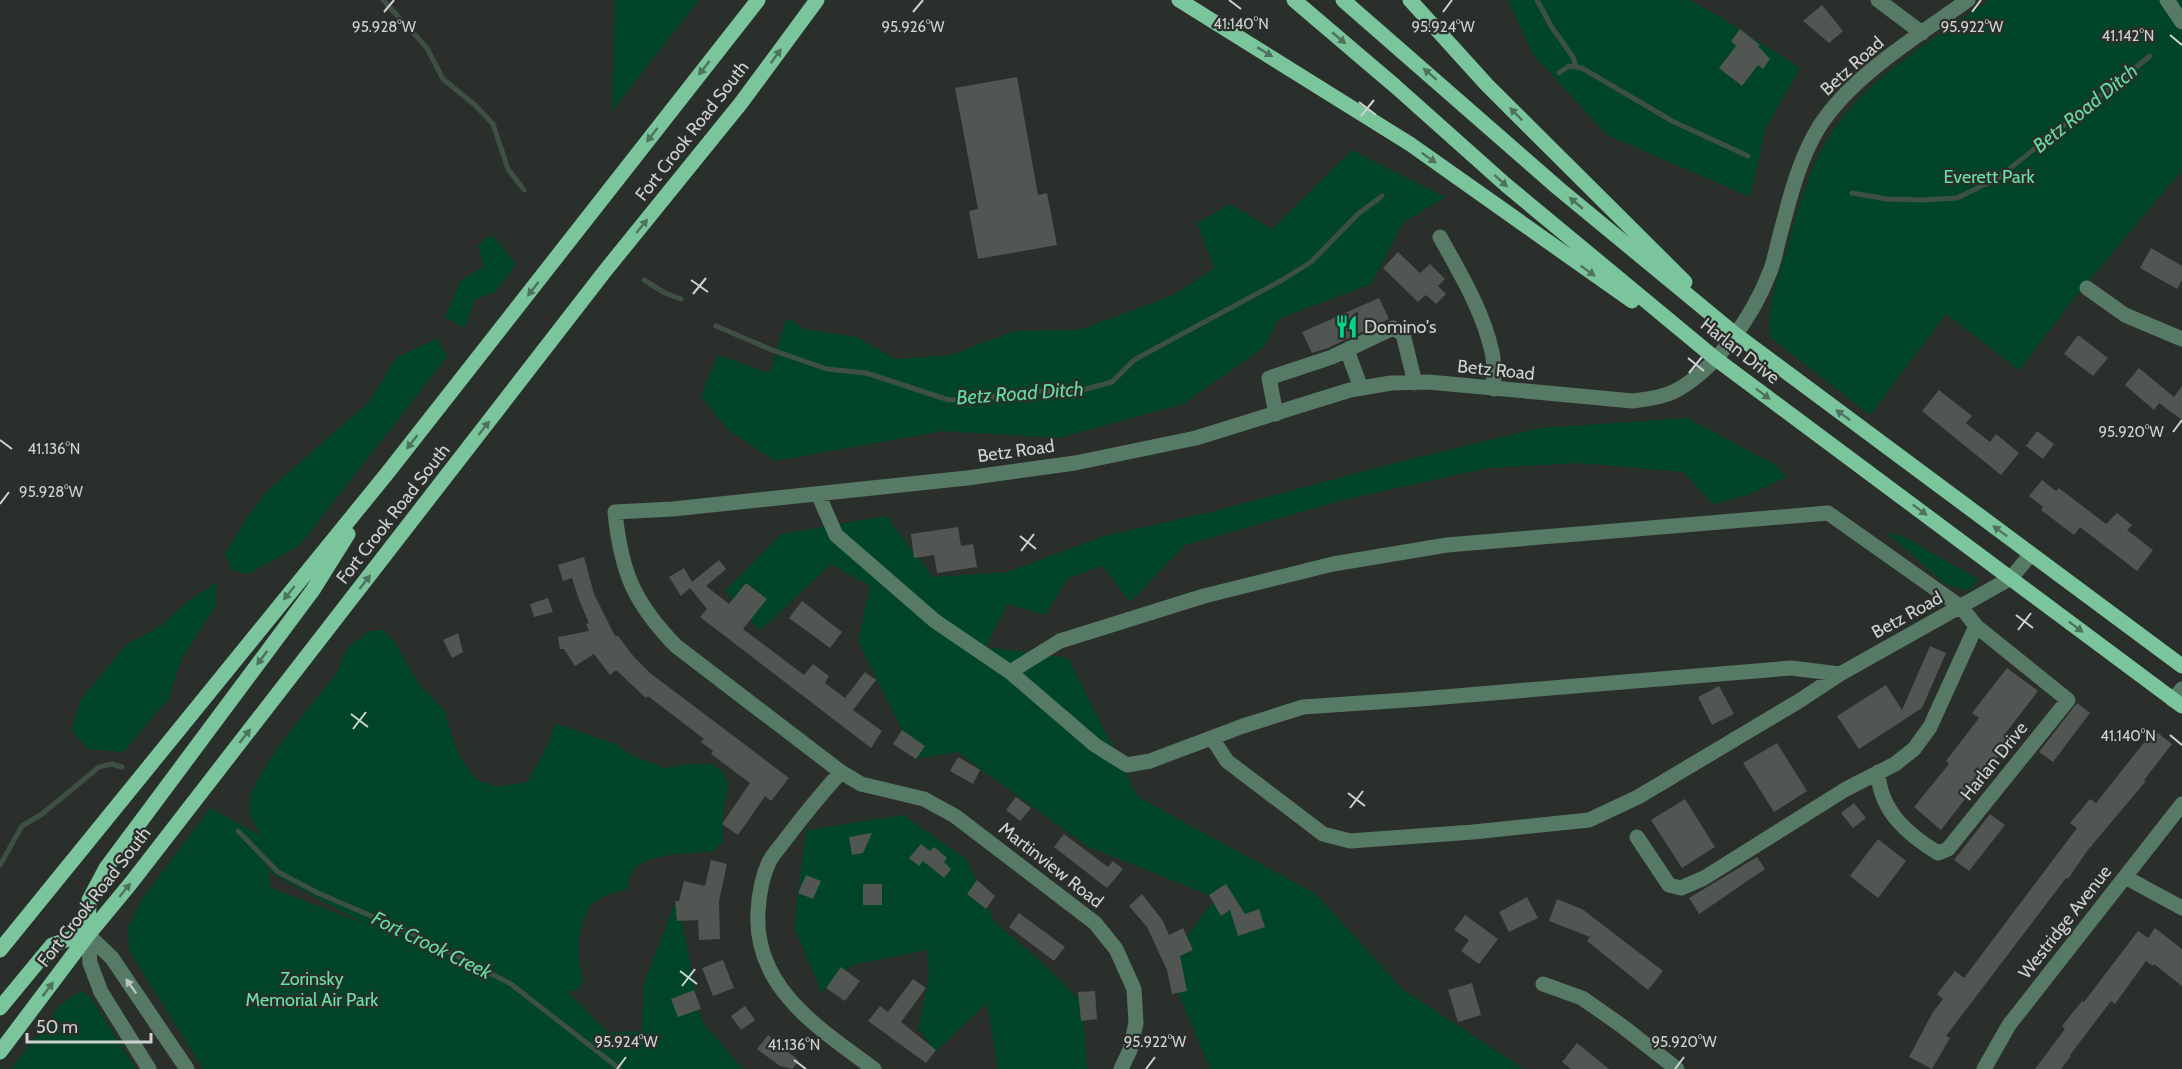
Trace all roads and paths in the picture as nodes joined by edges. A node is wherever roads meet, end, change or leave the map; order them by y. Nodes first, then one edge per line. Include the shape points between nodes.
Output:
1 (753, 0) edge
2 (758, 0) edge
3 (817, 0) edge
4 (1179, 0) edge
5 (1294, 0) edge
6 (1344, 0) edge
7 (1410, 0) edge
8 (1878, 0) edge
9 (1968, 0) edge
10 (2167, 0) edge
11 (2182, 22) edge
12 (1922, 33) junction
13 (719, 48) junction
14 (1440, 237) dead end
15 (2087, 288) dead end
16 (1734, 334) junction
17 (2182, 339) edge
18 (1347, 350) junction
19 (1716, 359) junction
20 (1415, 383) junction
21 (1361, 388) junction
22 (1494, 389) junction
23 (1276, 414) junction
24 (389, 471) junction
25 (818, 494) junction
26 (615, 512) joint
27 (2031, 554) junction
28 (2011, 578) junction
29 (1961, 607) junction
30 (1976, 626) junction
31 (2182, 666) edge
32 (1010, 672) junction
33 (1840, 674) junction
34 (2179, 698) edge
35 (1212, 738) junction
36 (841, 772) junction
37 (1878, 772) junction
38 (2182, 804) edge
39 (1637, 837) dead end
40 (2125, 877) junction
41 (2182, 908) edge
42 (88, 935) junction
43 (0, 951) edge
44 (1543, 984) dead end
45 (0, 1008) edge
46 (0, 1052) edge
47 (149, 1069) edge
48 (187, 1069) edge
49 (874, 1069) edge
50 (1121, 1069) edge
51 (1677, 1069) edge
52 (1984, 1069) edge

1 - 13 main road
2 - 13 main road, Fort Crook Road South
42 -> 3 main road, Fort Crook Road South via 605,271 741,103
4 -> 19 main road via 1410,144
5 -> 19 main road, Harlan Drive via 1506,185
16 -> 6 main road, Harlan Drive via 1558,188
16 -> 7 main road via 1487,85
8 - 12 street
9 - 12 street, Betz Road
10 - 11 street
12 - 16 street, Betz Road via 1851,88 1818,128 1799,169 1770,274
13 -> 24 main road, Fort Crook Road South
14 - 22 street via 1485,327 1493,354
15 - 17 street via 2126,315
16 - 19 street, Betz Road
27 -> 16 main road, Harlan Drive
18 - 20 street via 1393,328 1403,334
18 - 21 street
18 - 23 street via 1269,378
19 - 22 street, Betz Road via 1695,378 1657,398 1633,401
19 -> 28 main road, Harlan Drive
20 - 21 street, Betz Road
20 - 22 street, Betz Road
21 - 23 street, Betz Road
23 - 25 street, Betz Road via 1196,438 1074,463
24 -> 42 main road via 313,590 106,868 89,900
24 -> 43 main road, Fort Crook Road South
25 - 26 street, Betz Road
25 - 32 street via 836,536 935,621
26 - 36 street, Martinview Road via 630,582 654,623 676,646
27 - 28 street, Betz Road
27 - 31 main road, Harlan Drive
28 - 29 street, Betz Road
28 -> 34 main road, Harlan Drive
29 - 30 street, Harlan Drive
29 - 32 street, Betz Road via 1828,513 1447,545 1332,564 1204,596 1060,640
29 - 33 street, Betz Road
30 - 37 street via 1930,727 1914,748
30 - 37 street, Harlan Drive via 2068,700 1947,849 1938,853 1914,838 1893,817 1879,788
32 - 35 street via 1095,745 1127,765
33 - 35 street via 1791,668 1303,707
33 - 35 street, Betz Road via 1638,797 1589,820 1473,832 1350,841 1323,834 1227,761
36 - 49 street via 769,861 759,895 757,925 761,951 777,985 799,1012
36 - 50 street, Martinview Road via 861,784 924,799 955,816 1095,923 1116,949 1134,989 1136,1023
37 - 39 street via 1704,878 1681,888 1669,885
38 - 40 street, Westridge Avenue
40 - 41 street
40 - 52 street, Westridge Avenue via 2009,1025
42 - 45 main road via 52,945
46 -> 42 main road, Fort Crook Road South
42 - 47 street via 90,963 101,992
48 -> 42 street via 112,958
44 - 51 street via 1582,998

